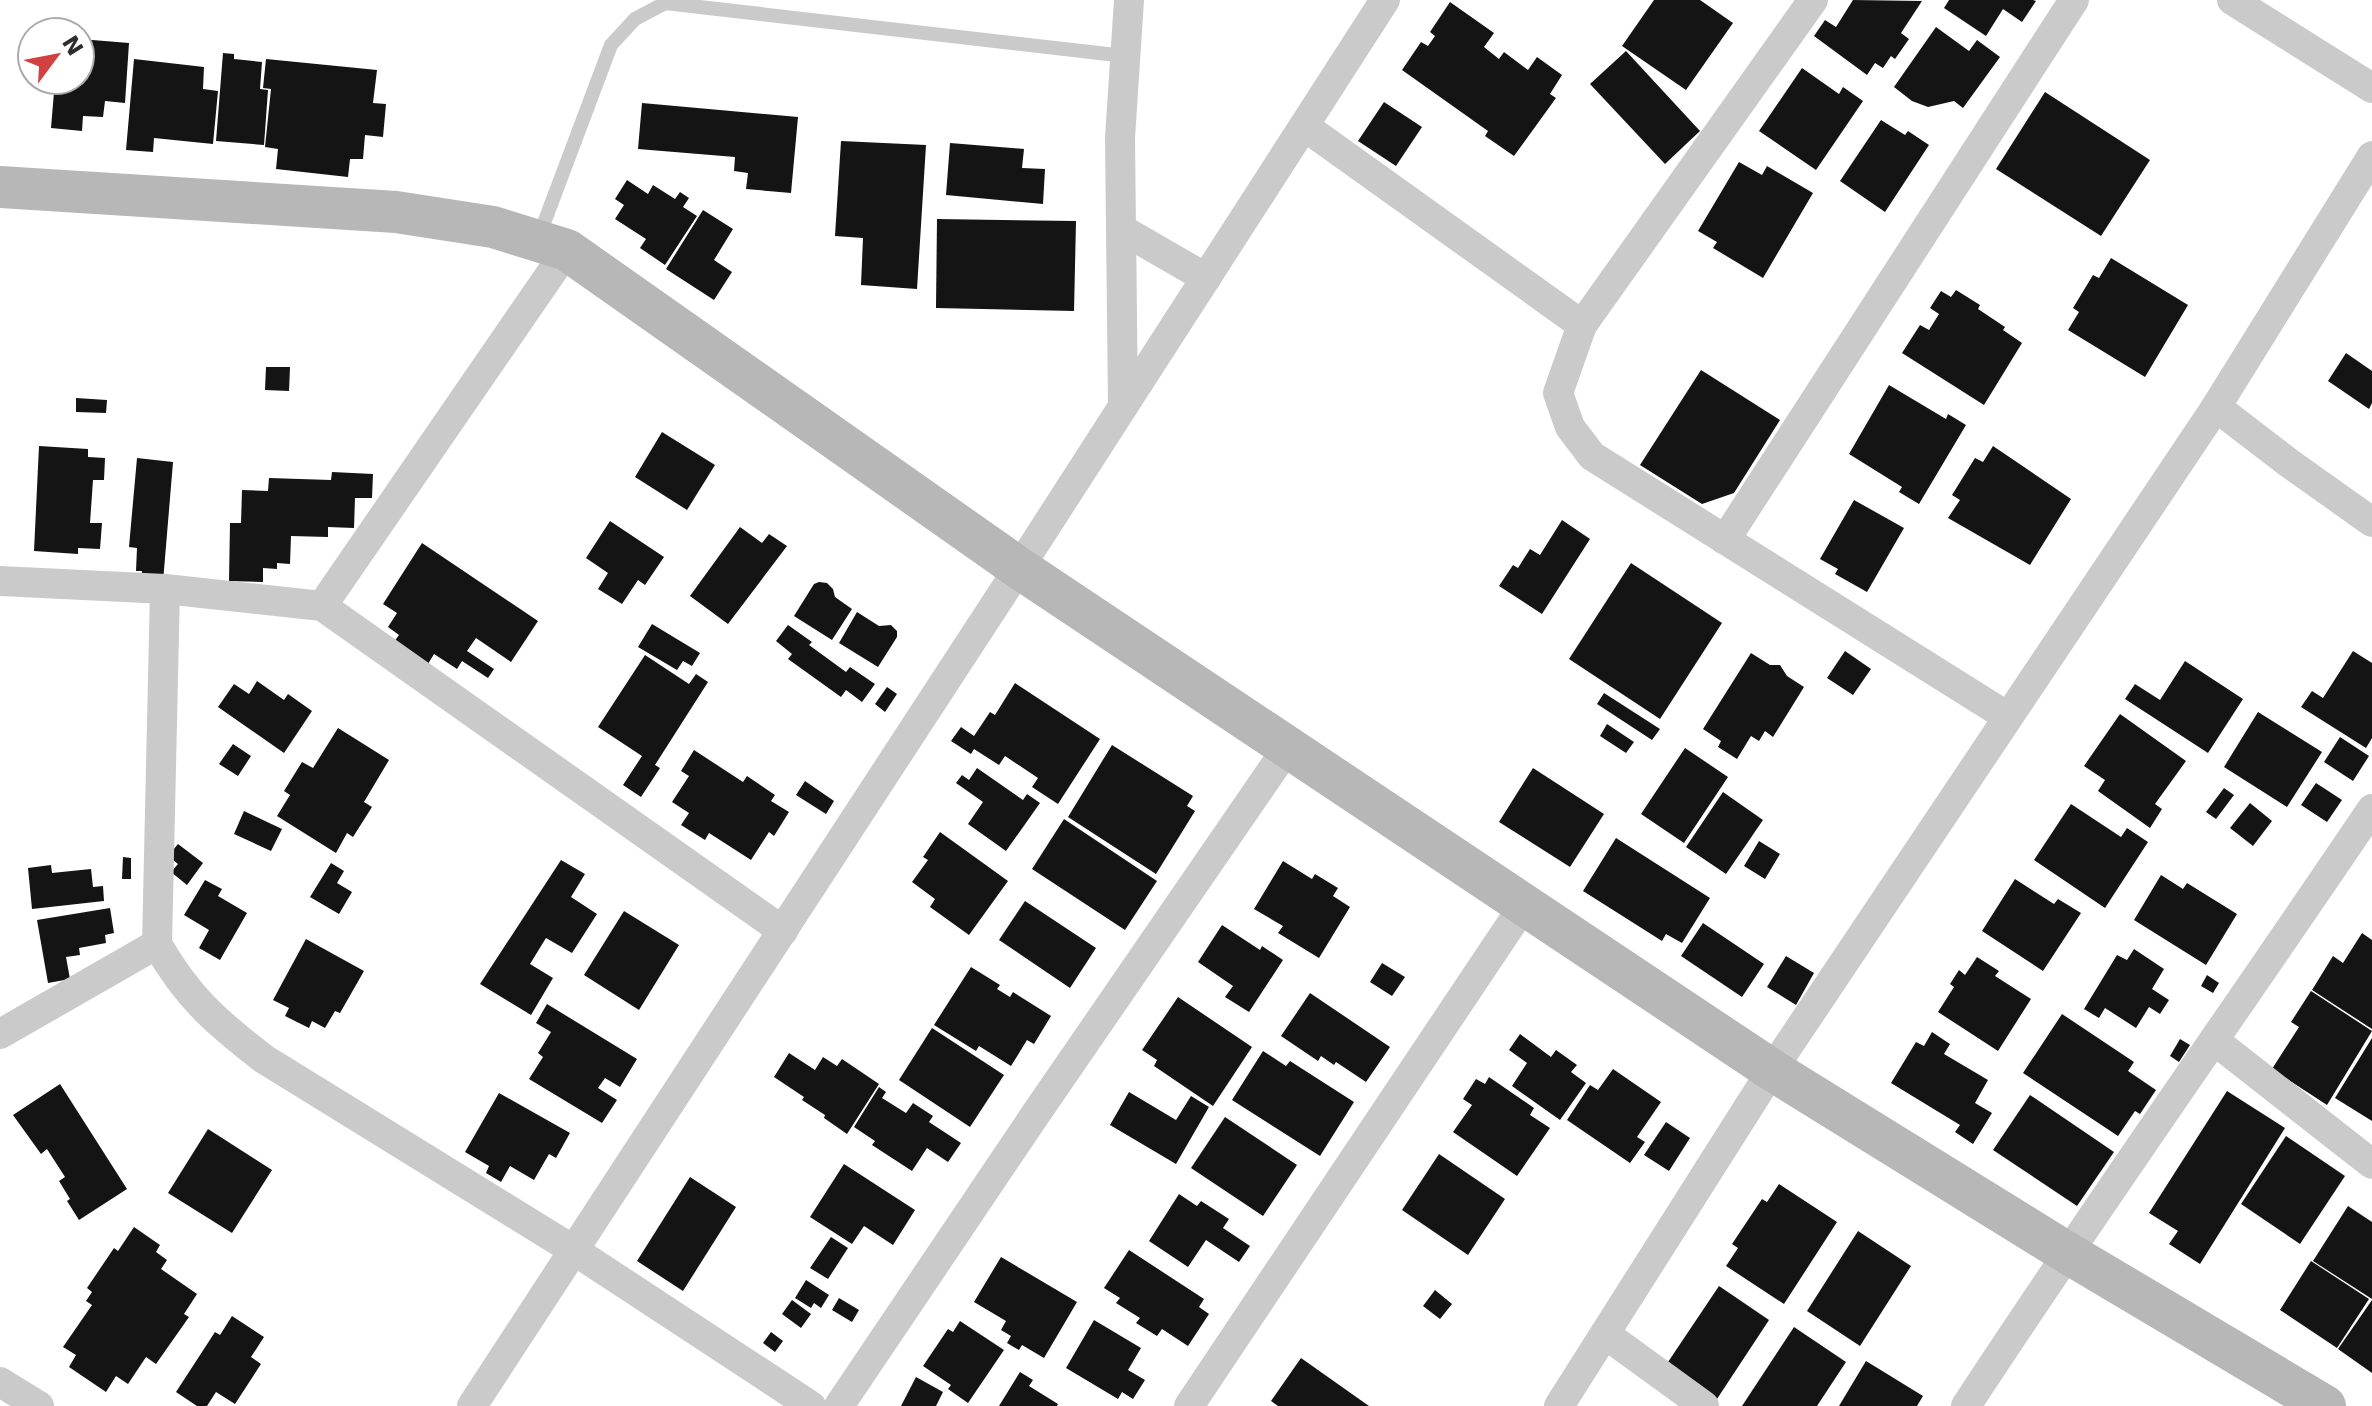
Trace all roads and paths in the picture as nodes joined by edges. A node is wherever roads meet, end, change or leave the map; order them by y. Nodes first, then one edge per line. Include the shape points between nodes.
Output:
1 (1129, 0) edge
2 (1385, 0) edge
3 (1813, 0) edge
4 (2074, 0) edge
5 (2232, 0) edge
6 (1125, 56) junction
7 (2372, 88) edge
8 (1304, 126) junction
9 (2372, 156) edge
10 (0, 187) edge
11 (1121, 229) junction
12 (552, 245) junction
13 (1206, 278) junction
14 (1582, 325) junction
15 (1123, 406) junction
16 (2216, 407) junction
17 (2372, 522) edge
18 (1725, 540) junction
19 (1019, 568) junction
20 (0, 581) edge
21 (165, 589) junction
22 (322, 606) junction
23 (2008, 717) junction
24 (1288, 747) junction
25 (2372, 809) edge
26 (1524, 905) junction
27 (783, 931) junction
28 (157, 944) junction
29 (0, 1034) edge
30 (2215, 1041) junction
31 (1772, 1070) junction
32 (2372, 1164) edge
33 (575, 1251) junction
34 (2066, 1252) junction
35 (1605, 1334) junction
36 (0, 1382) edge
37 (39, 1406) edge
38 (472, 1406) edge
39 (811, 1406) edge
40 (839, 1406) edge
41 (1189, 1406) edge
42 (1559, 1406) edge
43 (1704, 1406) edge
44 (1966, 1406) edge
45 (2325, 1406) edge

1 - 6 street
2 - 8 street
3 - 14 street
4 - 18 street
5 - 7 street
6 - 11 street
6 - 12 lane via 665,3 635,19 611,45
8 - 13 street
8 - 14 street
9 - 16 street
10 - 12 street via 396,212 493,227
11 - 13 street
11 - 15 street
12 - 19 street
12 - 22 street
13 - 15 street
14 - 18 street via 1558,393 1570,427 1592,456
15 - 19 street
16 - 17 street
16 - 23 street
18 - 23 street
19 - 24 street
19 - 27 street
20 - 21 street
21 - 22 street
21 - 28 street
22 - 27 street
23 - 31 street
24 - 26 street
24 - 40 street
25 - 30 street
26 - 31 street
26 - 41 street
27 - 33 street
28 - 29 street
28 - 33 street via 176,978 217,1022 264,1059
30 - 32 street
30 - 34 street
31 - 34 street
31 - 35 street
33 - 38 street
33 - 39 street
34 - 44 street
34 - 45 street
35 - 42 street
35 - 43 street
36 - 37 street

